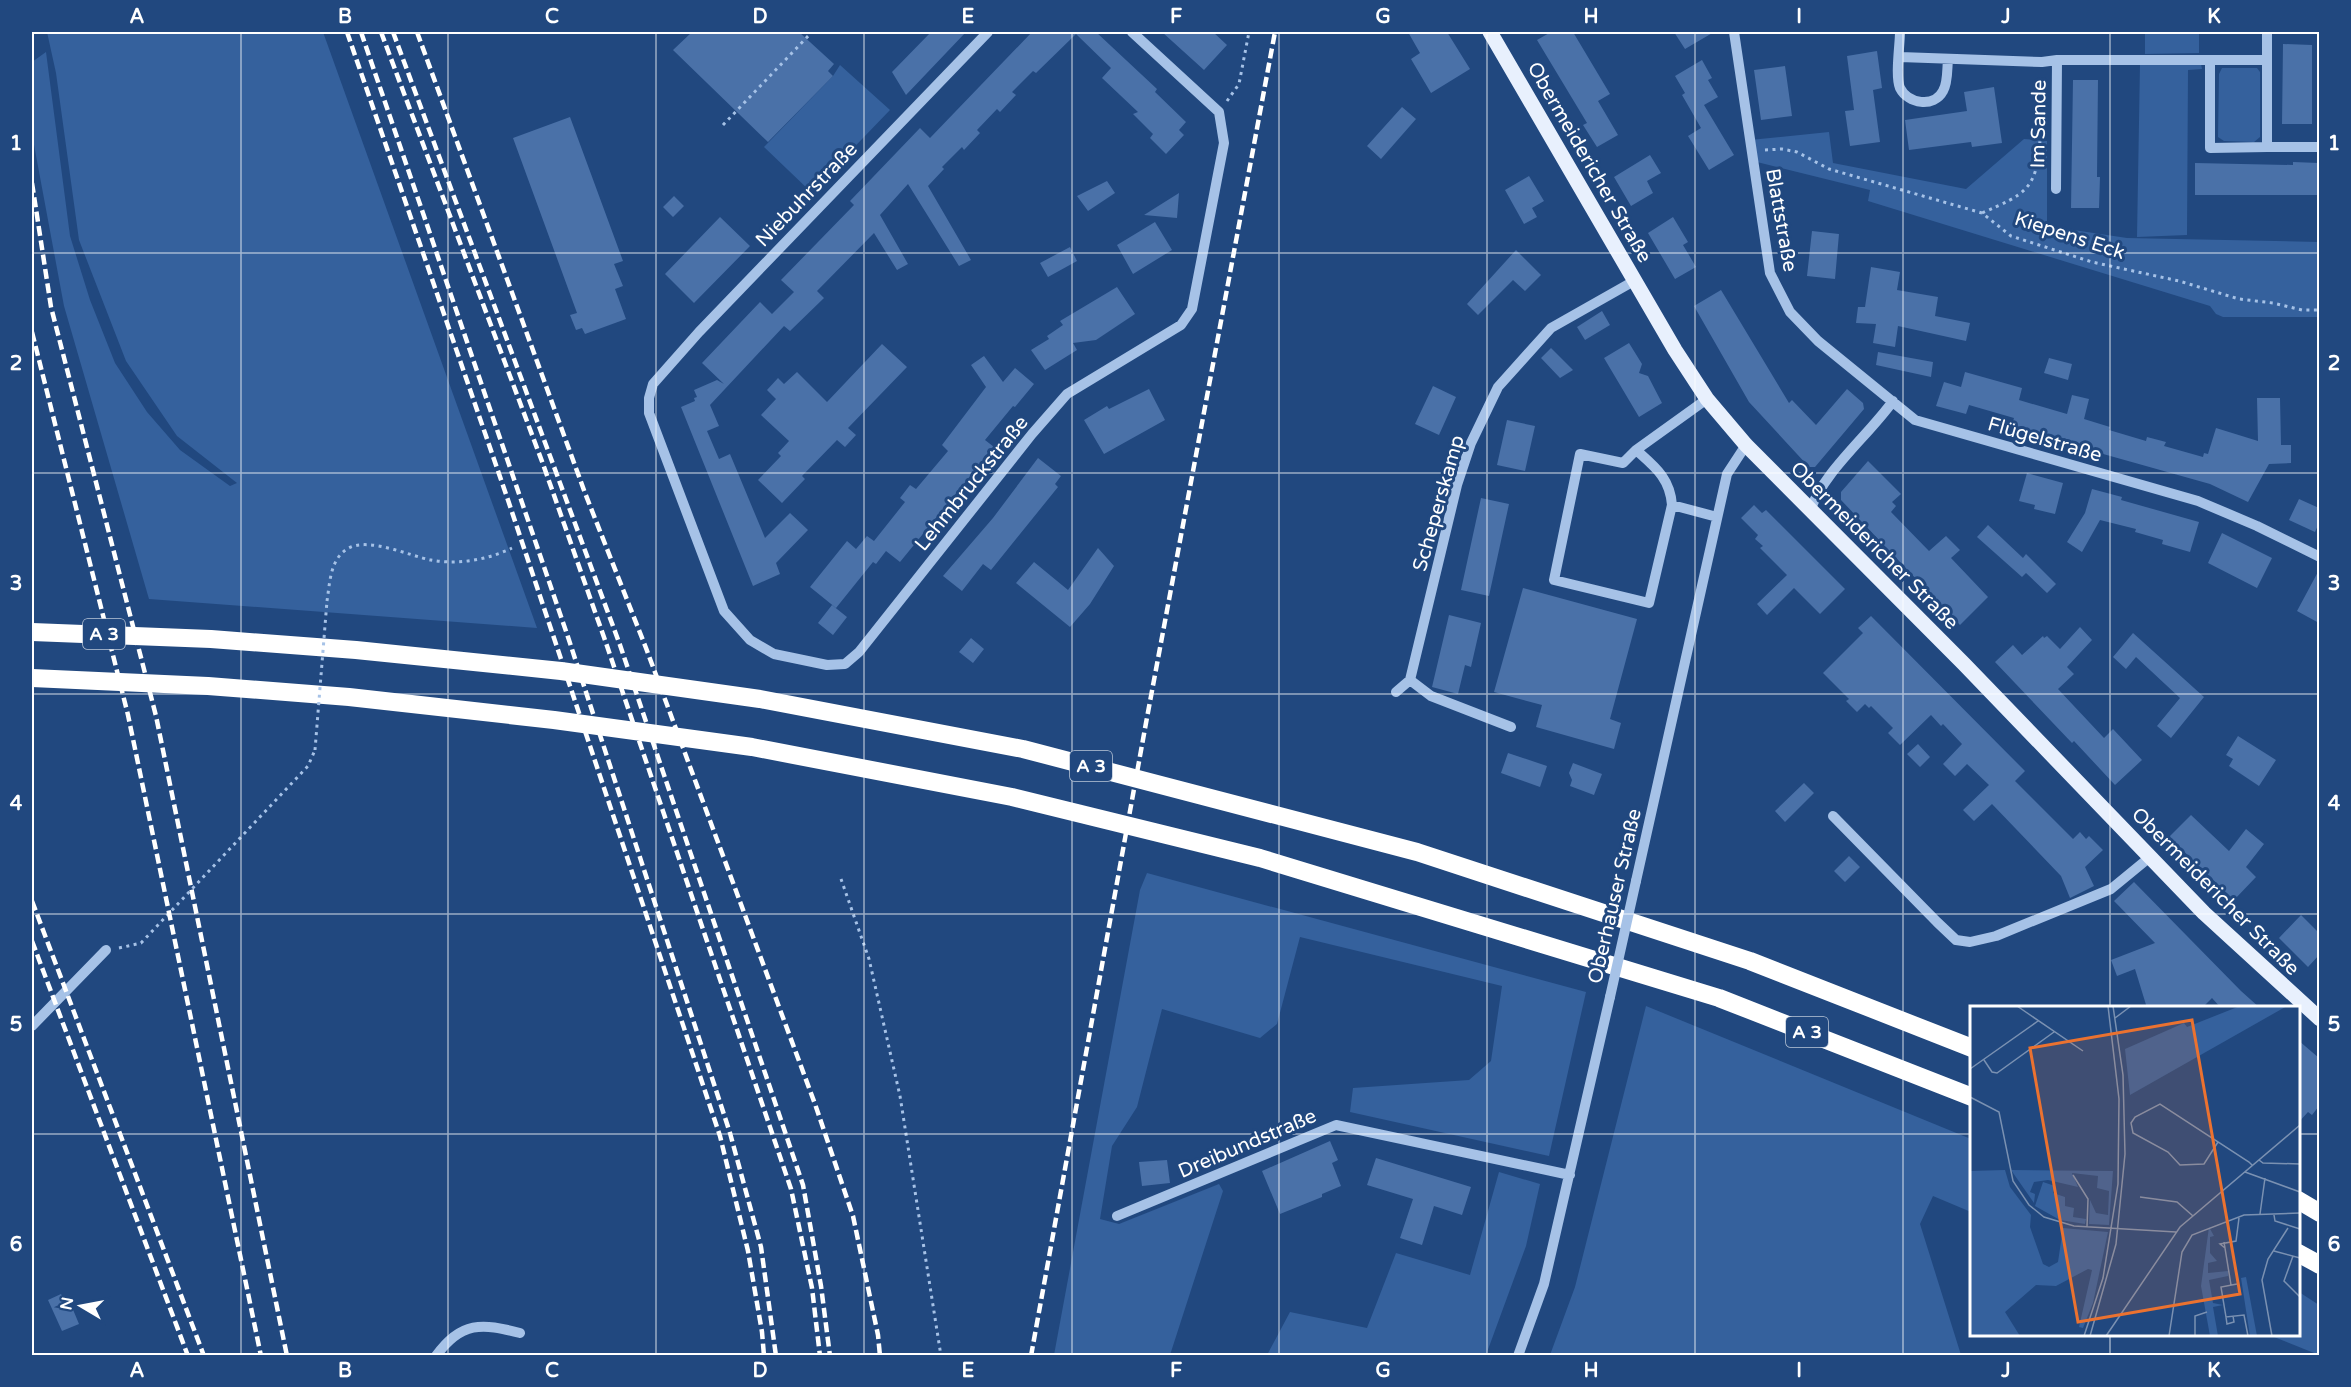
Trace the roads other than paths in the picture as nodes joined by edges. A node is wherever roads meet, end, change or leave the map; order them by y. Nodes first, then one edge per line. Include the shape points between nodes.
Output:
1 (988, 32) edge
2 (1132, 32) edge
3 (1490, 32) edge
4 (1734, 32) edge
5 (1900, 32) edge
6 (2267, 32) edge
7 (1899, 57) junction
8 (1948, 59) junction
9 (2057, 60) junction
10 (2210, 60) junction
11 (2266, 60) junction
12 (2267, 147) junction
13 (2319, 147) edge
14 (2056, 189) dead end
15 (1634, 281) junction
16 (653, 384) joint
17 (1707, 399) junction
18 (1893, 401) junction
19 (1746, 445) junction
20 (1636, 450) junction
21 (1672, 505) junction
22 (1810, 511) junction
23 (1717, 517) junction
24 (2319, 557) edge
25 (32, 632) edge
26 (32, 678) edge
27 (1410, 680) junction
28 (1396, 692) dead end
29 (1511, 727) dead end
30 (1833, 816) dead end
31 (2150, 857) junction
32 (106, 950) road end
33 (2319, 1019) edge
34 (32, 1026) edge
35 (1970, 1048) edge
36 (1970, 1097) edge
37 (1570, 1175) junction
38 (2300, 1201) edge
39 (2319, 1212) edge
40 (1117, 1216) dead end
41 (2300, 1254) edge
42 (2319, 1265) edge
43 (520, 1333) dead end
44 (436, 1356) edge
45 (1518, 1356) edge

1 - 16 street, Niebuhrstraße
2 - 16 street, Lehmbruckstraße via 1219,112 1224,142 1192,309 1181,325 1067,394 860,652 844,664 827,665 774,654 750,640 724,611 649,413
3 - 15 main road, Obermeidericher Straße
4 - 18 street, Blattstraße via 1770,273 1790,312 1812,336
5 - 7 street
6 - 11 street
7 - 8 street, Im Sande
7 - 8 street via 1900,88 1911,100 1924,102 1938,97 1944,89
8 - 9 street, Im Sande
9 - 10 street, Im Sande
9 - 14 street, Im Sande
10 - 11 street, Im Sande
10 - 12 street via 2211,148
11 - 12 street
12 - 13 street
15 - 17 main road, Obermeidericher Straße
15 - 27 street, Scheperskamp via 1551,328 1498,387 1471,443 1457,485
17 - 19 main road, Obermeidericher Straße
17 - 20 street
18 - 22 street via 1820,488
18 - 24 street, Flügelstraße via 1923,423 2198,501
19 - 22 main road, Obermeidericher Straße
19 - 23 street, Oberhauser Straße via 1727,474
20 - 21 street via 1671,489
20 - 21 street via 1623,463 1580,454 1554,580 1649,603
21 - 23 street
22 - 31 main road, Obermeidericher Straße
23 - 37 street, Oberhauser Straße, bridge
25 - 35 highway, A 3 via 211,639 561,671 760,699 1023,748 1417,852 1750,961
26 - 36 highway, A 3 via 349,697 554,720 752,747 1012,797 1260,858 1719,998
27 - 28 street
27 - 29 street via 1431,696
30 - 31 street via 1956,940 1970,942 1996,936 2111,889
31 - 33 main road, Obermeidericher Straße via 2204,913
32 - 34 street
37 - 40 street, Dreibundstraße via 1336,1125
37 - 45 street, Oberhauser Straße via 1544,1284
38 - 39 highway
41 - 42 highway
43 - 44 street via 496,1327 470,1328 447,1340

